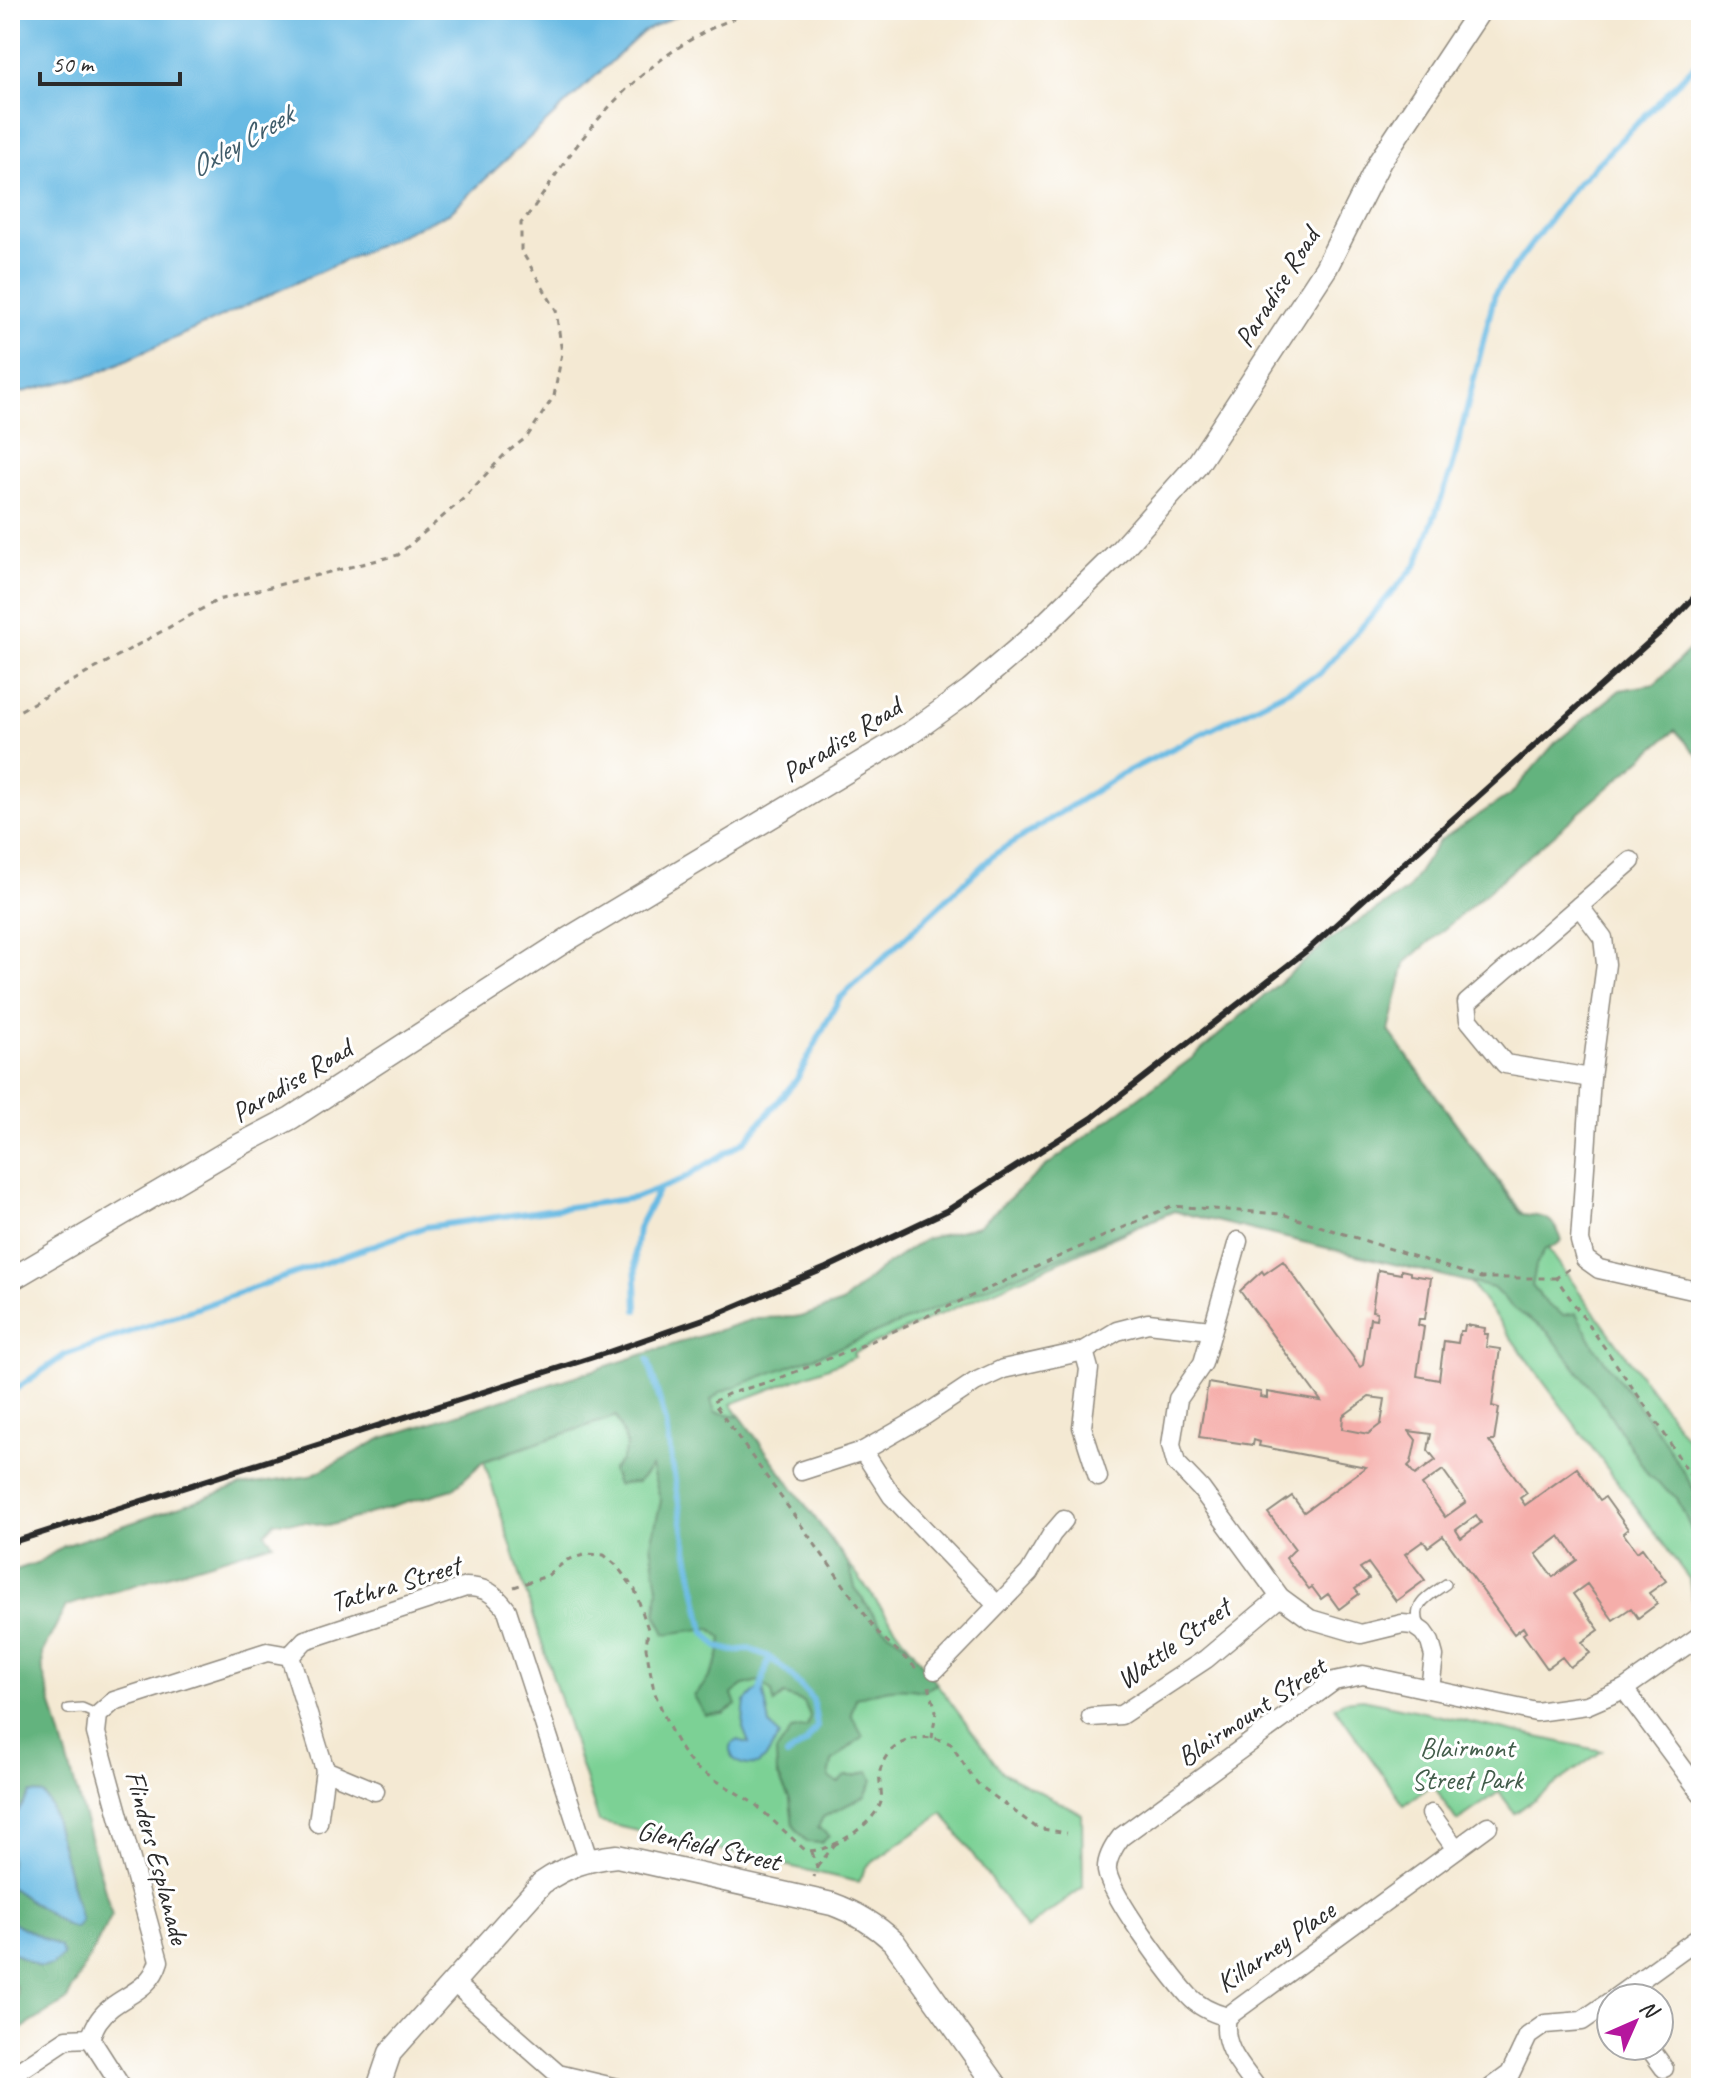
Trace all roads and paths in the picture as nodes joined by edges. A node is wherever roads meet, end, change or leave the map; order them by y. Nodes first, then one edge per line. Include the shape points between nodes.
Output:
1 (758, 10) edge
2 (1480, 10) edge
3 (10, 716) edge
4 (1631, 861) dead end
5 (1579, 906) junction
6 (1591, 1078) junction
7 (1238, 1241) dead end
8 (1585, 1259) junction
9 (10, 1280) edge
10 (1701, 1292) edge
11 (1211, 1330) junction
12 (1084, 1351) junction
13 (863, 1451) junction
14 (801, 1471) dead end
15 (1098, 1477) dead end
16 (1701, 1493) edge
17 (1064, 1520) dead end
18 (1446, 1584) dead end
19 (497, 1596) junction
20 (1280, 1597) junction
21 (996, 1604) junction
22 (1423, 1632) junction
23 (1701, 1635) edge
24 (290, 1656) junction
25 (935, 1670) dead end
26 (1430, 1689) junction
27 (1624, 1689) junction
28 (68, 1709) dead end
29 (98, 1715) junction
30 (1091, 1717) dead end
31 (325, 1770) junction
32 (375, 1791) dead end
33 (1701, 1793) edge
34 (1431, 1814) dead end
35 (318, 1823) dead end
36 (1488, 1826) dead end
37 (1067, 1833) dead end
38 (836, 1843) junction
39 (1114, 1846) joint
40 (1456, 1849) junction
41 (812, 1852) junction
42 (588, 1859) junction
43 (817, 1867) junction
44 (814, 1877) dead end
45 (1701, 1936) edge
46 (453, 1982) junction
47 (1638, 1982) edge
48 (1595, 2012) edge
49 (1227, 2017) junction
50 (90, 2038) junction
51 (1660, 2062) edge
52 (1664, 2068) dead end
53 (10, 2077) edge
54 (122, 2088) edge
55 (378, 2088) edge
56 (617, 2088) edge
57 (998, 2088) edge
58 (1257, 2088) edge
59 (1491, 2088) edge

1 - 3 path via 683,43 646,70 603,114 521,223 521,250 556,310 562,353 554,396 527,437 451,510 398,555 218,600
2 - 9 street, Paradise Road via 1380,161 1326,268 1197,465 1032,637 912,732 568,939 291,1118
4 - 5 street
5 - 6 street via 1603,938 1606,964
5 - 6 street via 1467,1003 1469,1020 1505,1064
6 - 8 street via 1580,1241
7 - 11 street
8 - 10 street via 1599,1269
8 - 16 path via 1556,1278
11 - 12 street via 1148,1323 1117,1331
11 - 20 street via 1203,1363 1178,1399 1171,1445 1176,1463
12 - 13 street via 1003,1369
12 - 15 street via 1089,1369 1082,1427
13 - 14 street
13 - 21 street via 892,1496
17 - 21 street via 1029,1573
18 - 22 lane via 1417,1610
19 - 24 street, Tathra Street via 481,1587 466,1587 305,1640
19 - 41 path via 547,1576 567,1560 598,1553 609,1558 635,1590 648,1629 654,1691 682,1751 708,1778 755,1804
19 - 42 street, Tathra Street via 507,1610
20 - 22 street via 1310,1619 1361,1634 1402,1624
20 - 30 street, Wattle Street via 1206,1659 1121,1715
21 - 25 street
22 - 26 street via 1434,1656
23 - 27 street, Blairmount Street
24 - 29 street via 267,1652 114,1701
24 - 31 street
26 - 27 street, Blairmount Street via 1536,1712 1587,1705
26 - 39 street, Blairmount Street via 1363,1675 1334,1681
27 - 33 street
28 - 29 lane
29 - 50 street, Flinders Esplanade via 96,1733 159,1961 155,1975 100,2017
31 - 32 street
31 - 35 street
34 - 40 street
36 - 40 street, Killarney Place
37 - 38 path via 1037,1828 972,1777 951,1744 922,1736 887,1754 879,1775 879,1807
38 - 41 path
38 - 43 path
39 - 49 street, Killarney Place via 1107,1869 1116,1897 1190,1997
40 - 49 street, Killarney Place
41 - 43 path
42 - 46 street, Glenfield Street via 542,1883
42 - 57 street, Glenfield Street via 639,1860 854,1911 894,1942
43 - 44 path
45 - 47 street
46 - 55 street, Glenfield Street via 390,2053
46 - 56 street via 558,2074
48 - 59 street via 1582,2021 1545,2024 1528,2036 1510,2074
49 - 58 street via 1224,2033 1231,2054
50 - 53 street via 67,2039
50 - 54 street
51 - 52 street

